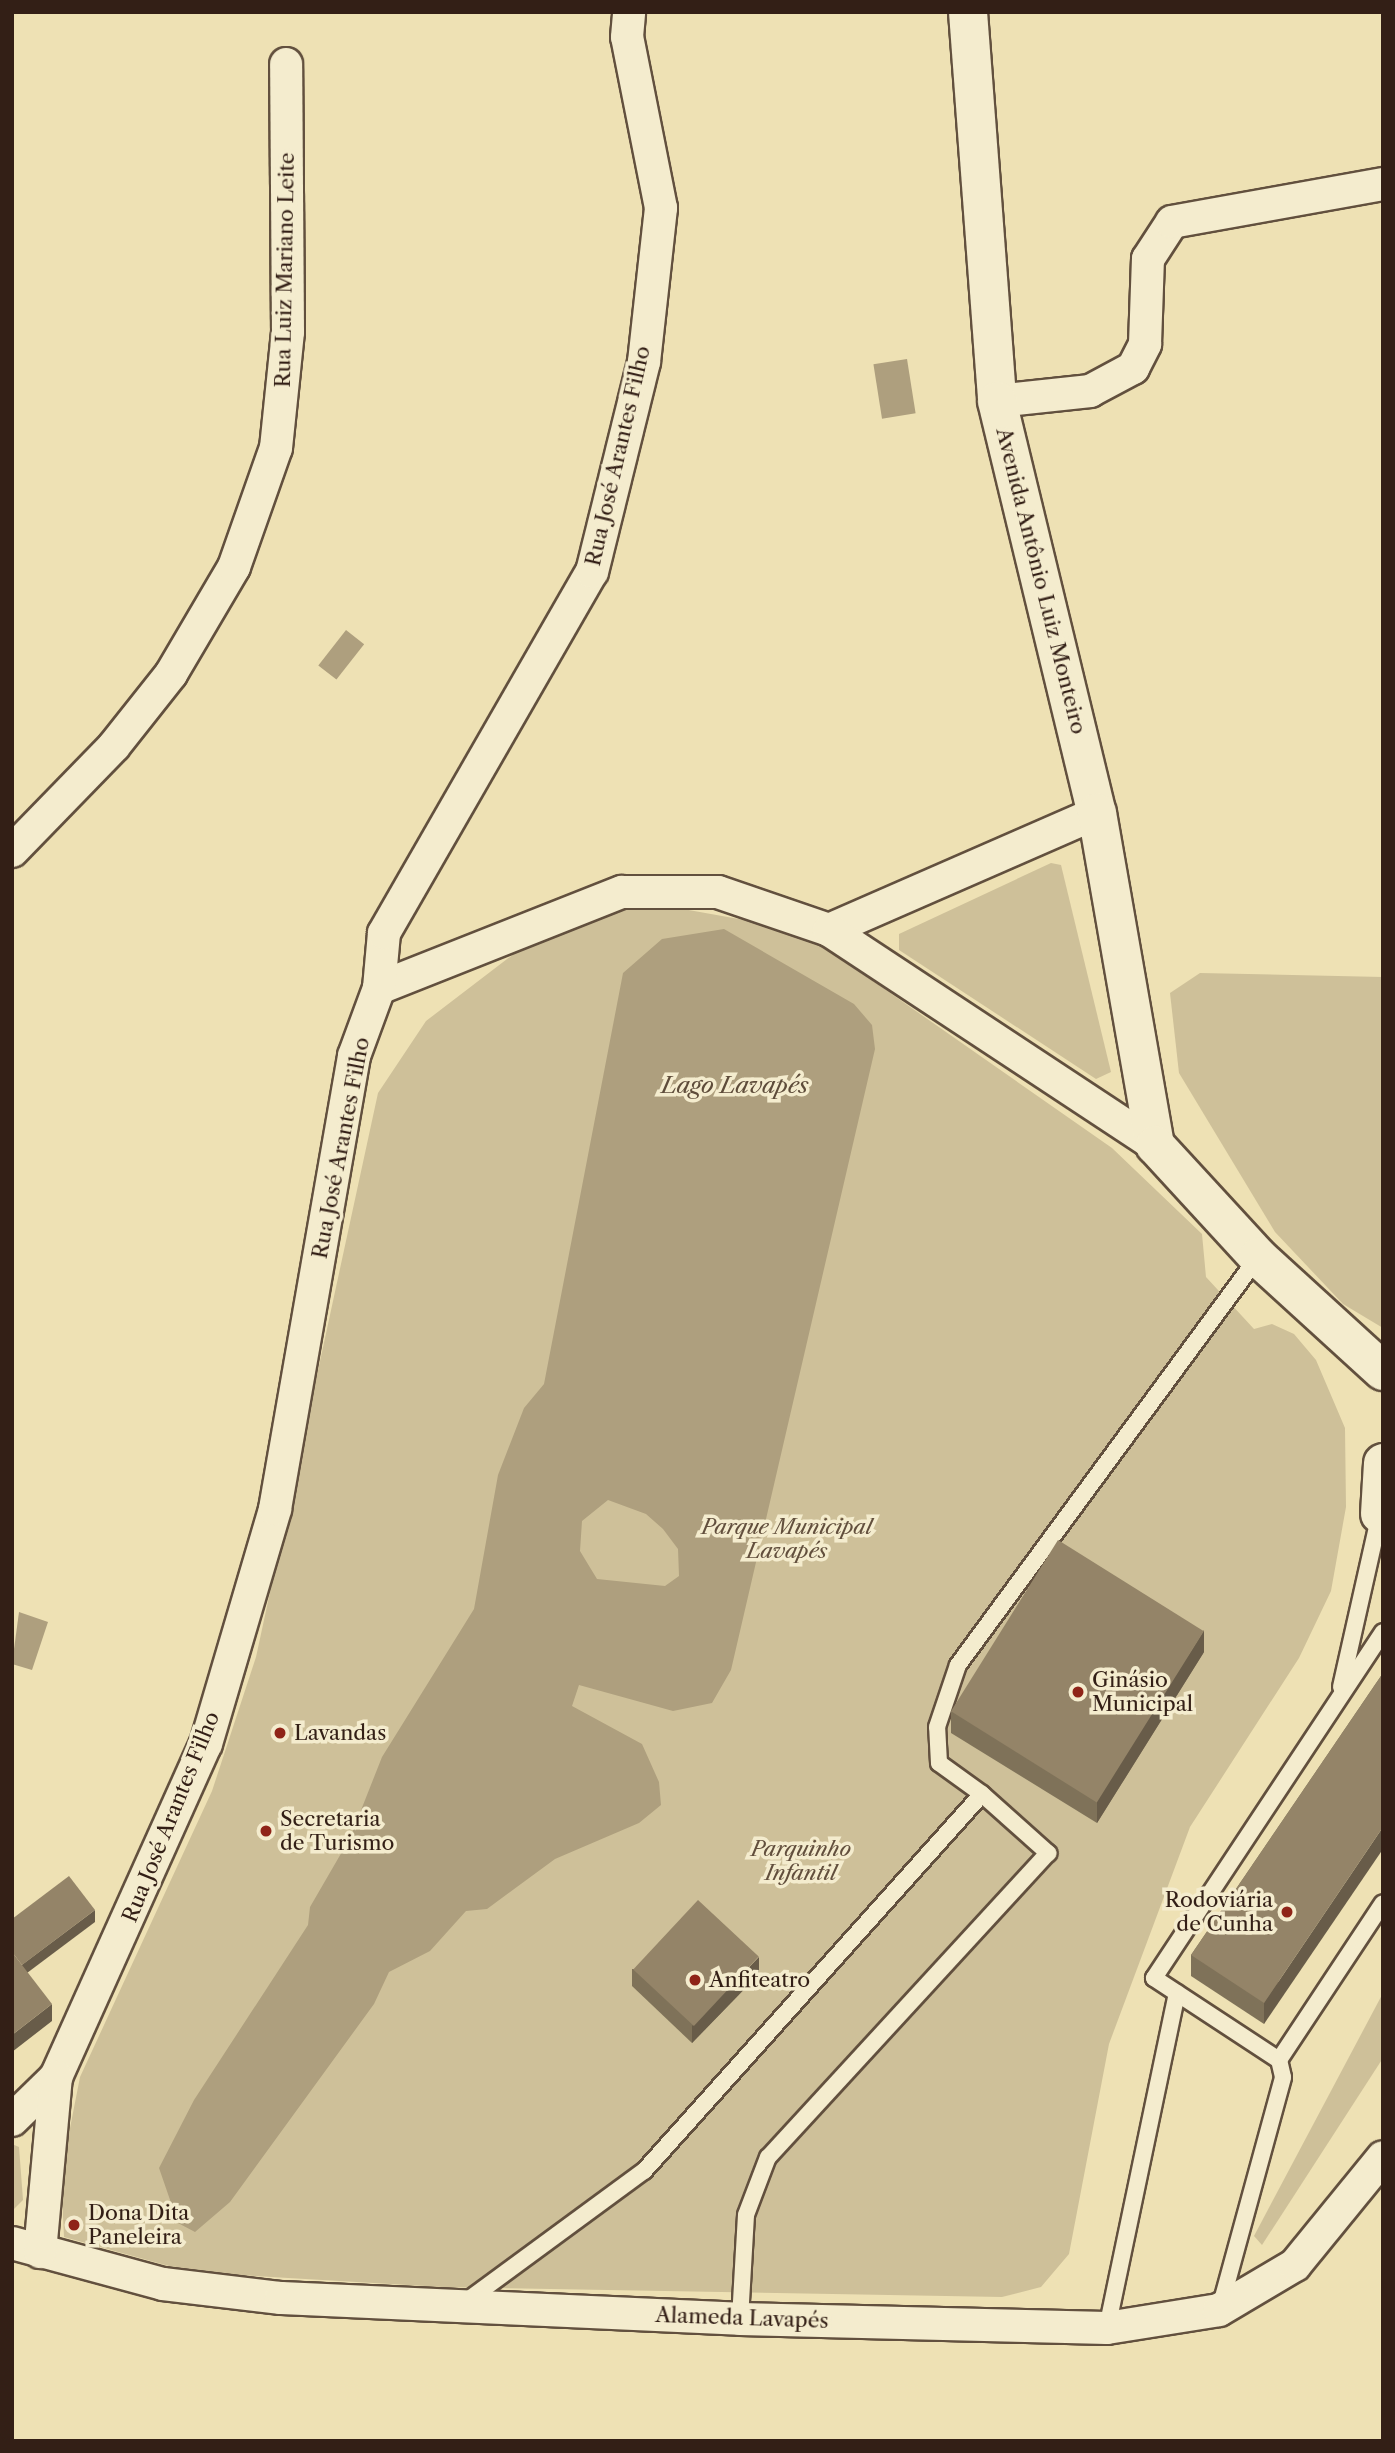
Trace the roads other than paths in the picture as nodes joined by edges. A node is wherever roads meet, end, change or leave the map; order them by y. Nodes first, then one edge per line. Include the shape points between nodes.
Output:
1 (629, 12) edge
2 (968, 12) edge
3 (286, 64) dead end
4 (1383, 184) edge
5 (997, 401) junction
6 (1097, 813) junction
7 (12, 851) edge
8 (830, 930) junction
9 (379, 988) junction
10 (1155, 1145) junction
11 (1258, 1257) junction
12 (1383, 1371) edge
13 (1383, 1463) edge
14 (1381, 1520) edge
15 (1383, 1632) edge
16 (1339, 1698) junction
17 (982, 1794) junction
18 (1383, 1903) edge
19 (1177, 1993) junction
20 (1279, 2060) junction
21 (56, 2077) junction
22 (12, 2120) edge
23 (1383, 2157) edge
24 (26, 2248) edge
25 (458, 2307) junction
26 (1219, 2310) junction
27 (740, 2319) junction
28 (1107, 2328) junction

1 - 9 street, Rua José Arantes Filho via 627,37 661,208 644,362 592,572 384,933
2 - 5 street, Avenida Antônio Luiz Monteiro
3 - 7 street, Rua Luiz Mariano Leite via 288,332 276,448 234,567 171,674 114,746
4 - 5 street via 1172,222 1148,258 1145,344 1133,368 1090,391
5 - 6 street, Avenida Antônio Luiz Monteiro
6 - 8 street
6 - 10 street, Avenida Antônio Luiz Monteiro
8 - 9 street via 718,892 622,892
8 - 10 street
9 - 21 street, Rua José Arantes Filho via 354,1056 275,1509 210,1731
10 - 11 street
11 - 12 street
11 - 17 lane via 958,1665 937,1727 939,1763
13 - 14 street
14 - 16 lane
15 - 16 lane
16 - 19 lane via 1154,1978
17 - 25 lane via 644,2171
17 - 27 lane via 1048,1853 768,2157 746,2215
18 - 20 lane
19 - 20 lane
19 - 28 lane
20 - 26 lane via 1283,2077
21 - 22 street, Rua José Arantes Filho
21 - 24 street, Alameda Lavapés
23 - 26 street, Alameda Lavapés via 1295,2265
24 - 25 street, Alameda Lavapés via 163,2284
25 - 27 street, Alameda Lavapés
26 - 28 street, Alameda Lavapés
27 - 28 street, Alameda Lavapés

